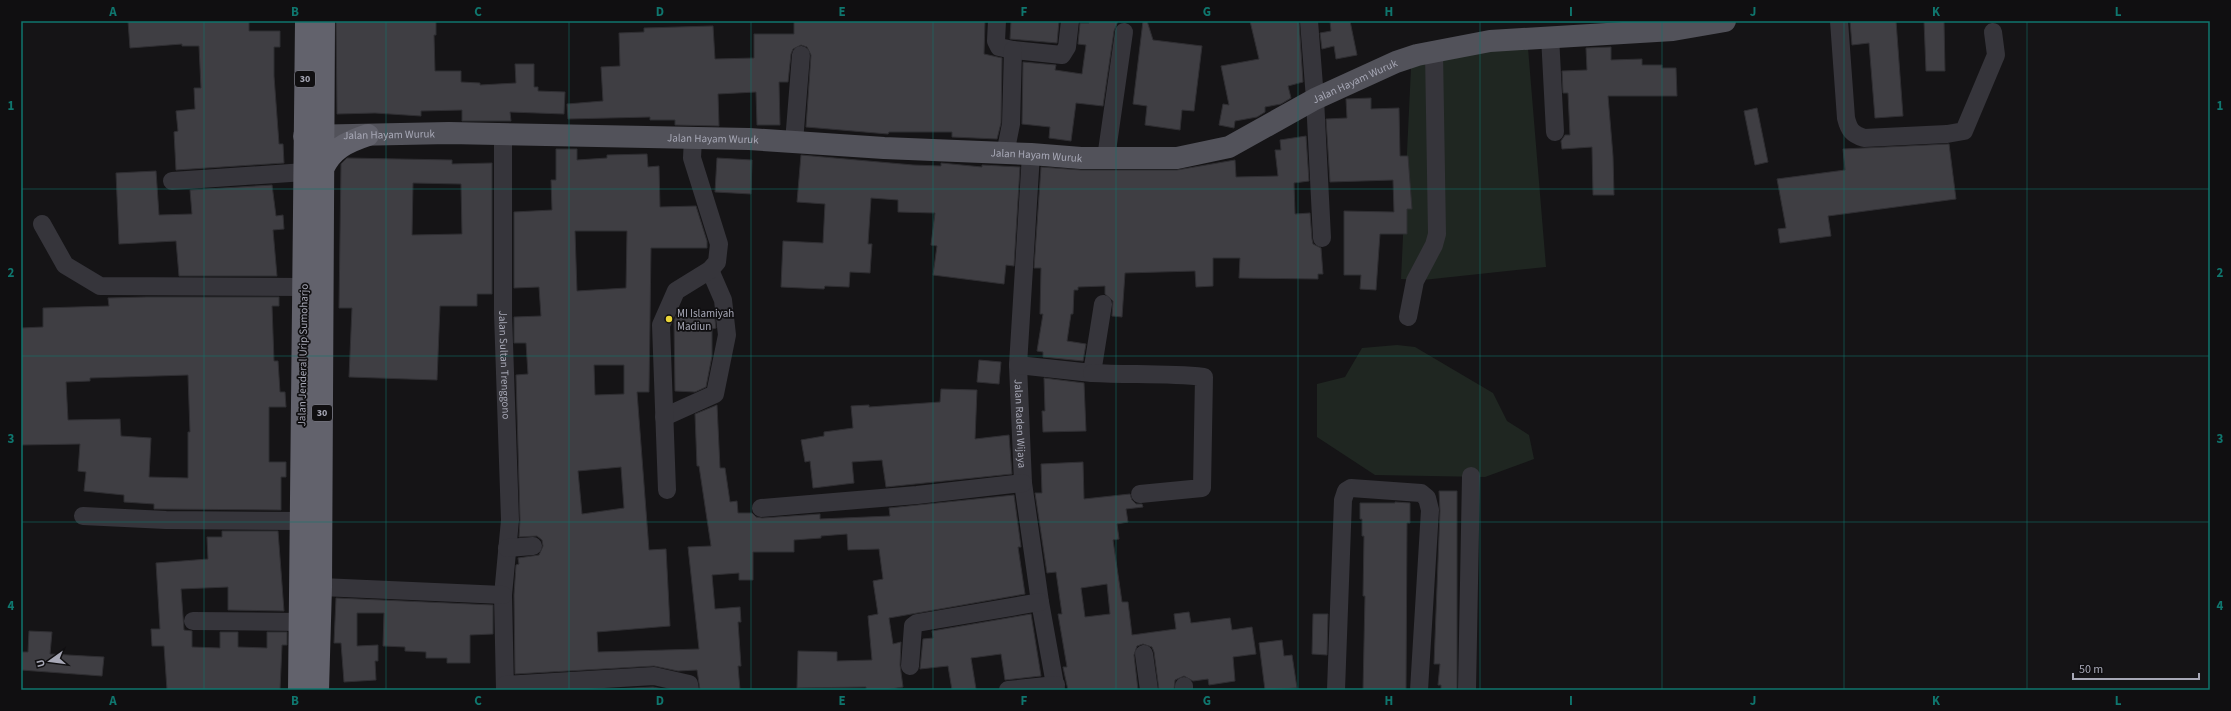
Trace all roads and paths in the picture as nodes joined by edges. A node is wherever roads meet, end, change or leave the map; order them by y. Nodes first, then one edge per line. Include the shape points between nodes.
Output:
1 (306, 21) edge
2 (324, 21) edge
3 (997, 21) edge
4 (1070, 21) edge
5 (1309, 21) edge
6 (1725, 21) edge
7 (1839, 21) edge
8 (1124, 32) dead end
9 (1993, 32) dead end
10 (1550, 36) junction
11 (1012, 50) junction
12 (1434, 52) junction
13 (801, 55) dead end
14 (1315, 99) junction
15 (1555, 132) dead end
16 (503, 134) junction
17 (368, 135) junction
18 (313, 136) junction
19 (693, 138) junction
20 (794, 142) junction
21 (1005, 154) junction
22 (1031, 154) junction
23 (1106, 158) junction
24 (314, 171) junction
25 (172, 181) dead end
26 (42, 224) dead end
27 (1322, 238) dead end
28 (710, 270) junction
29 (304, 287) junction
30 (1103, 304) dead end
31 (1408, 317) dead end
32 (1018, 365) junction
33 (1092, 373) junction
34 (664, 417) junction
35 (1471, 476) dead end
36 (1023, 483) junction
37 (667, 490) dead end
38 (1140, 494) dead end
39 (761, 508) dead end
40 (83, 516) dead end
41 (301, 521) junction
42 (533, 546) dead end
43 (507, 548) junction
44 (321, 587) junction
45 (503, 595) junction
46 (1040, 602) junction
47 (192, 621) dead end
48 (300, 622) junction
49 (1144, 654) dead end
50 (910, 666) dead end
51 (505, 688) edge
52 (1056, 688) edge
53 (298, 690) edge
54 (318, 690) edge
55 (690, 690) edge
56 (1008, 690) edge
57 (1149, 690) edge
58 (1336, 690) edge
59 (1419, 690) edge
60 (1467, 690) edge

1 - 18 highway, Jalan Jenderal Urip Sumoharjo / 30
2 - 18 highway, Jalan Jenderal Urip Sumoharjo / 30
3 - 11 street via 996,41 999,47
4 - 11 street via 1066,53 1062,55
5 - 14 street
6 - 10 main road, Jalan Hayam Wuruk via 1673,30
7 - 9 street via 1846,118 1854,135 1864,138 1964,131 1996,55
8 - 23 street
10 - 12 main road, Jalan Hayam Wuruk via 1490,41
10 - 15 street
11 - 21 street via 1011,124
12 - 14 main road, Jalan Hayam Wuruk via 1396,62
12 - 31 street via 1437,234 1415,281
13 - 20 street
14 - 23 main road, Jalan Hayam Wuruk via 1229,147 1176,158
14 - 27 street
16 - 17 main road, Jalan Hayam Wuruk
16 - 19 main road, Jalan Hayam Wuruk
16 - 43 street, Jalan Sultan Trenggono via 503,314 510,520
17 - 18 main road, Jalan Hayam Wuruk
17 - 24 highway via 342,145
18 - 24 highway, Jalan Jenderal Urip Sumoharjo / 30
19 - 20 main road, Jalan Hayam Wuruk
19 - 28 street via 692,158 719,244 717,262
20 - 21 main road, Jalan Hayam Wuruk
21 - 22 main road, Jalan Hayam Wuruk
22 - 23 main road, Jalan Hayam Wuruk
22 - 32 street, Jalan Raden Wijaya
24 - 25 street
24 - 29 highway, Jalan Jenderal Urip Sumoharjo / 30
24 - 44 highway, Jalan Jenderal Urip Sumoharjo / 30
26 - 29 street via 65,265 100,286
28 - 34 street via 676,291 661,325
28 - 34 street via 723,300 727,335 715,394
29 - 41 highway, Jalan Jenderal Urip Sumoharjo / 30
30 - 33 street
32 - 33 street
32 - 36 street, Jalan Raden Wijaya
33 - 38 street via 1167,373 1204,377 1202,488
34 - 37 street
35 - 60 street
36 - 39 street
36 - 46 street, Jalan Raden Wijaya
40 - 41 street via 166,520
41 - 48 highway, Jalan Jenderal Urip Sumoharjo / 30
42 - 43 street
43 - 45 street, Jalan Sultan Trenggono
44 - 45 street
44 - 54 highway, Jalan Jenderal Urip Sumoharjo / 30
45 - 51 street, Jalan Sultan Trenggono
46 - 50 street via 917,623 913,626
46 - 52 street, Jalan Raden Wijaya
47 - 48 street
48 - 53 highway, Jalan Jenderal Urip Sumoharjo / 30
49 - 57 street
51 - 55 street via 654,676 689,684
52 - 56 street
58 - 59 street via 1343,500 1346,491 1351,488 1421,493 1427,498 1430,510

